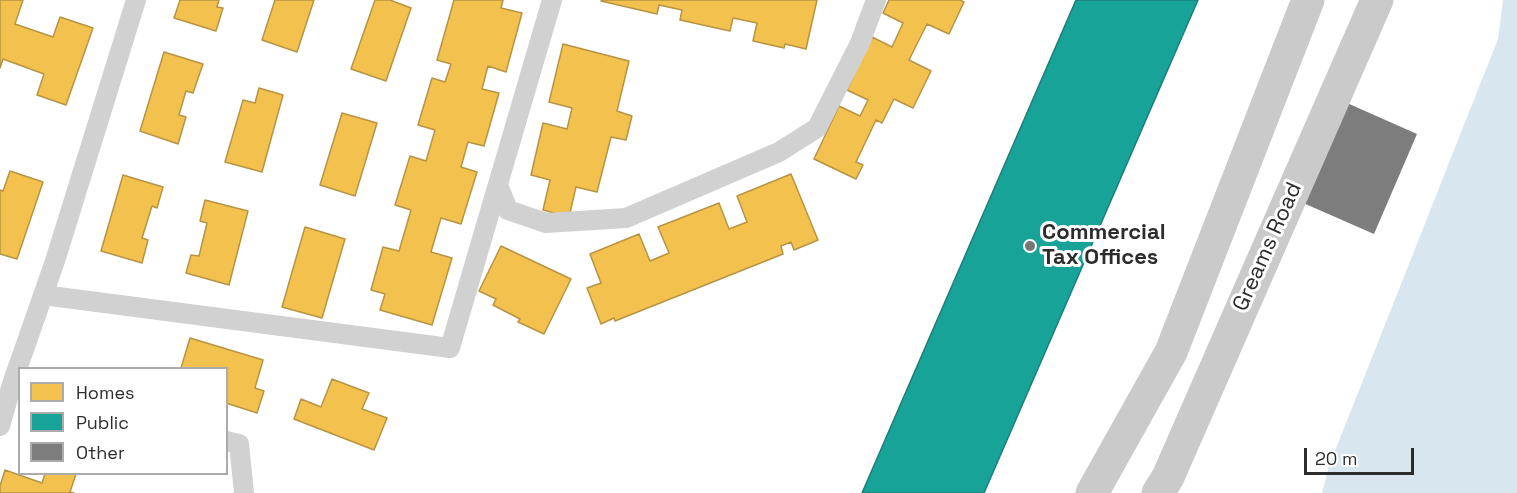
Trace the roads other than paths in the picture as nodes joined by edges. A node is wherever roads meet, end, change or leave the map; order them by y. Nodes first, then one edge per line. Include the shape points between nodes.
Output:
1 (136, 0) edge
2 (552, 0) edge
3 (876, 0) edge
4 (1308, 0) edge
5 (1377, 0) edge
6 (498, 185) junction
7 (43, 295) junction
8 (21, 367) edge
9 (16, 385) edge
10 (0, 426) edge
11 (228, 441) edge
12 (244, 493) edge
13 (1092, 493) edge
14 (1158, 493) edge

1 - 7 lane
2 - 6 lane
3 - 6 lane via 860,44 817,128 779,152 626,218 546,223 508,210
4 - 13 main road via 1171,352
5 - 14 main road, Greams Road
6 - 7 lane via 450,348
7 - 8 lane
9 - 10 lane
11 - 12 lane via 239,444

